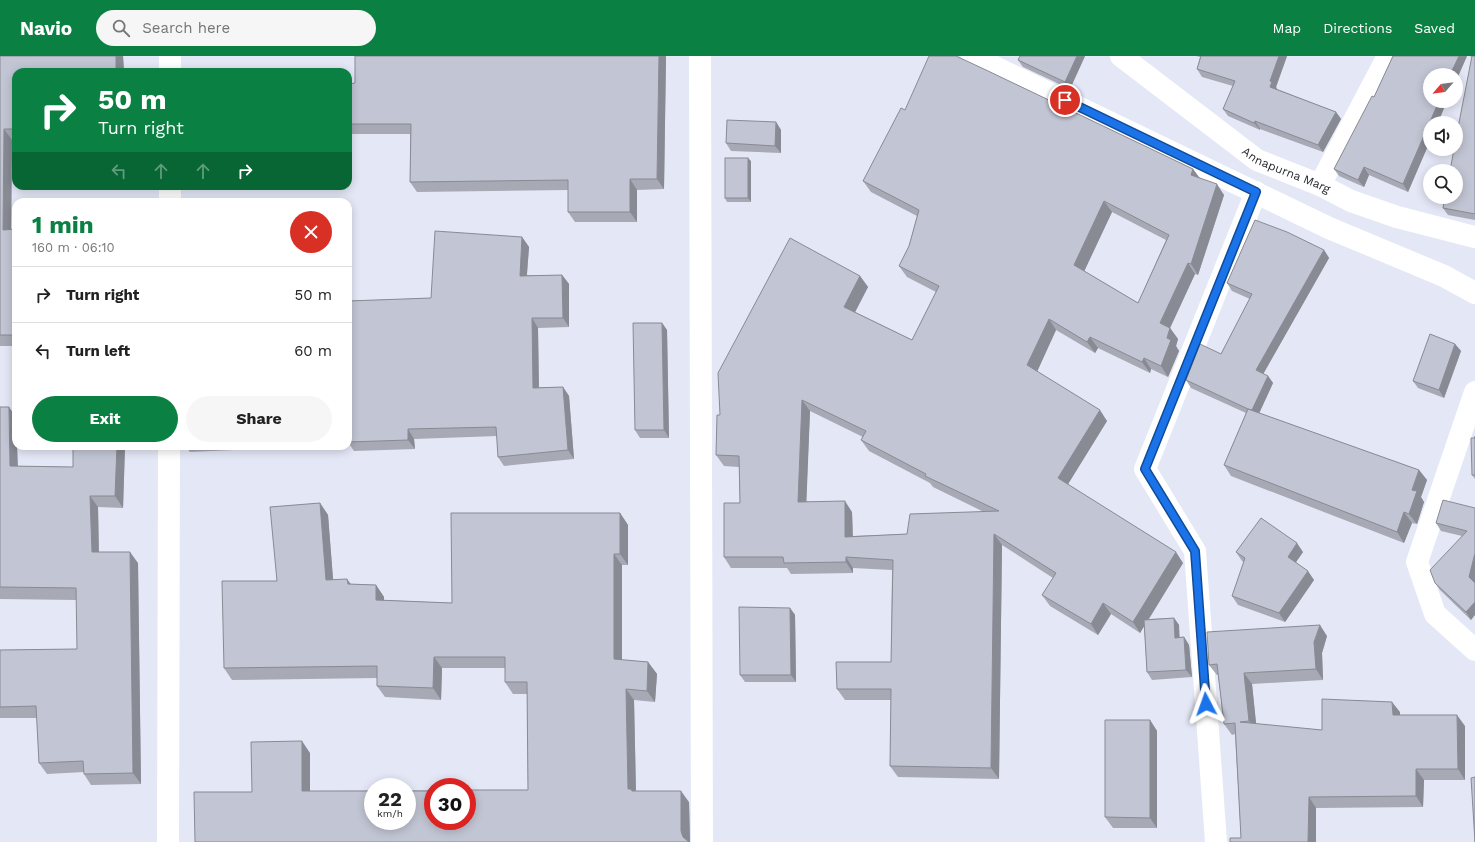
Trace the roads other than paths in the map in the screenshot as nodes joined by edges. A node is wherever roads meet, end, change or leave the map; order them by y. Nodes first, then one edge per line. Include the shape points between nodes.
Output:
1 (170, 56) edge
2 (700, 56) edge
3 (972, 56) edge
4 (1121, 56) edge
5 (1388, 56) edge
6 (170, 68) edge
7 (1320, 185) junction
8 (1256, 192) junction
9 (1475, 237) edge
10 (1475, 293) edge
11 (1475, 392) edge
12 (169, 450) edge
13 (1475, 650) edge
14 (168, 842) edge
15 (702, 842) edge
16 (1216, 842) edge

1 - 6 street
2 - 15 street
3 - 8 street
4 - 7 street, Annapurna Marg via 1257,160
5 - 7 street
7 - 9 street, Annapurna Marg via 1351,201 1397,217
8 - 10 street via 1329,228 1444,276
8 - 16 street via 1145,469 1195,551
11 - 13 street via 1417,562 1435,614
12 - 14 street

